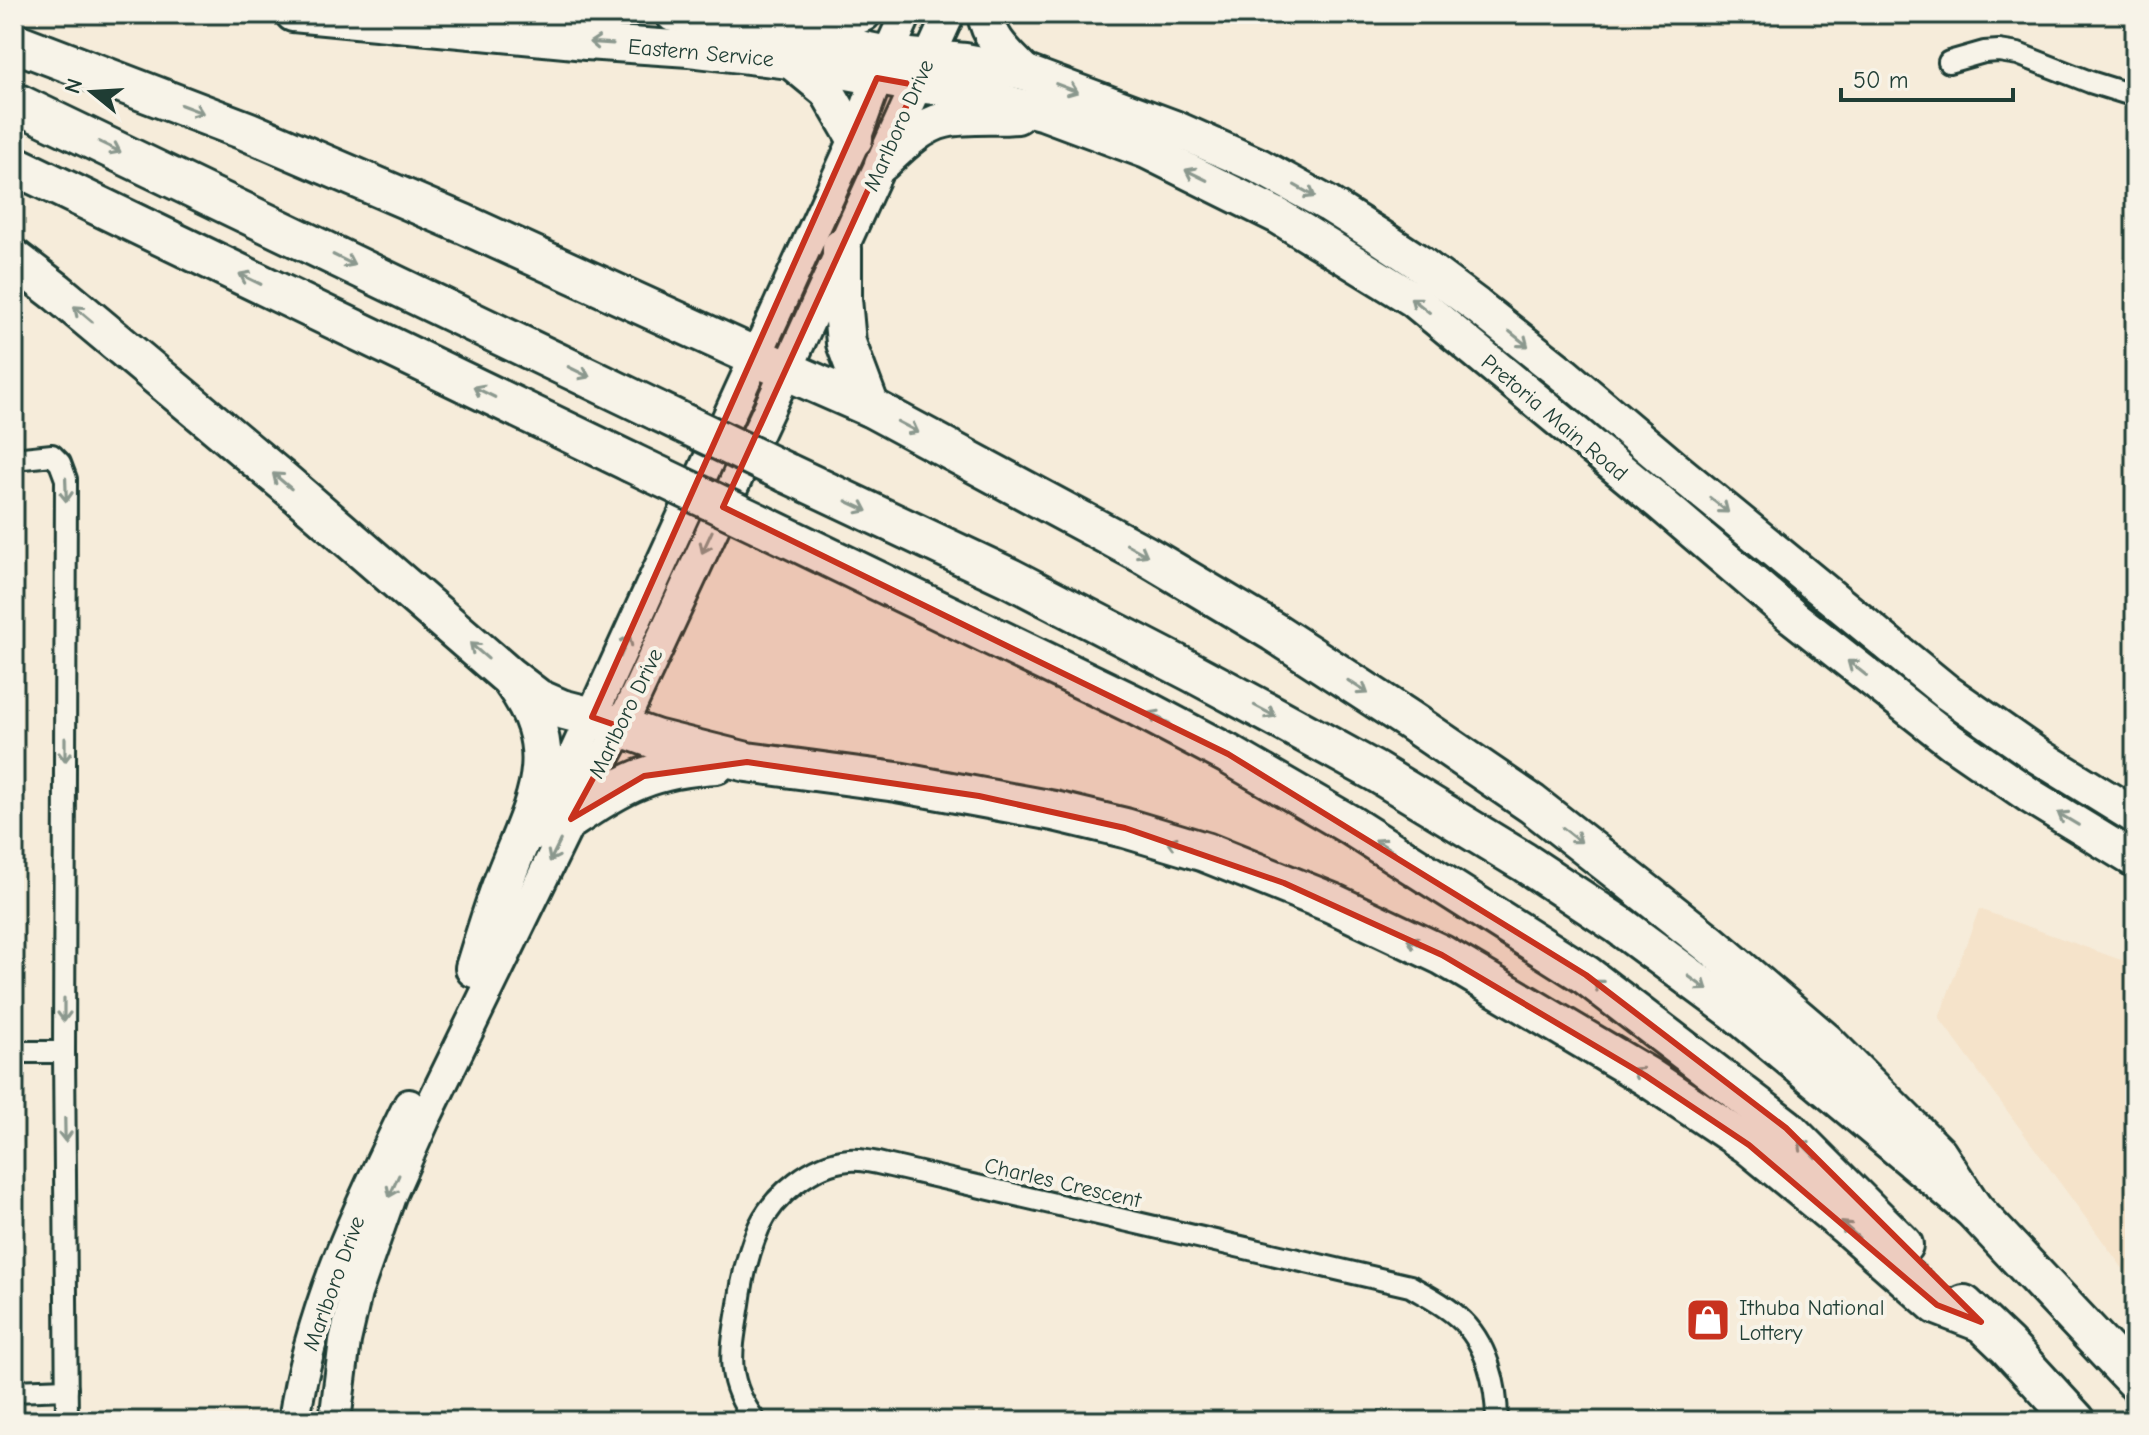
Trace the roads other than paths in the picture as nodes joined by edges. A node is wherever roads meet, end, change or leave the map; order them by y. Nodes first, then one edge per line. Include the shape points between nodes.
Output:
1 (293, 14) edge
2 (673, 14) edge
3 (863, 14) edge
4 (906, 14) edge
5 (949, 14) edge
6 (985, 14) edge
7 (14, 42) edge
8 (785, 47) junction
9 (1949, 62) dead end
10 (883, 66) junction
11 (922, 72) junction
12 (1024, 72) junction
13 (2135, 96) edge
14 (14, 102) edge
15 (1045, 113) junction
16 (855, 139) junction
17 (882, 164) junction
18 (14, 165) edge
19 (842, 248) junction
20 (14, 259) edge
21 (771, 364) junction
22 (870, 407) junction
23 (14, 459) edge
24 (508, 676) junction
25 (607, 722) junction
26 (747, 762) junction
27 (2135, 816) edge
28 (571, 819) junction
29 (2135, 860) edge
30 (475, 968) junction
31 (14, 1052) edge
32 (64, 1052) junction
33 (1973, 1209) junction
34 (1981, 1322) junction
35 (2135, 1381) edge
36 (67, 1389) junction
37 (14, 1391) edge
38 (67, 1421) edge
39 (294, 1421) edge
40 (335, 1421) edge
41 (755, 1421) edge
42 (1497, 1421) edge
43 (2076, 1421) edge

8 -> 1 main road, Eastern Service via 689,49
2 - 8 main road, Eastern Service
3 - 8 main road
4 - 10 main road, Marlboro Drive
5 - 11 main road, Marlboro Drive
6 - 12 main road via 995,40
7 -> 21 highway via 262,137
8 - 10 main road, Eastern Service
8 - 16 main road via 827,91
9 - 13 street via 1984,52 2018,54
10 - 11 main road, Eastern Service
10 - 16 main road, Marlboro Drive
11 - 12 main road, Pretoria Main Road via 965,61
11 - 15 main road, Pretoria Main Road via 955,89
11 - 17 main road, Marlboro Drive
12 -> 27 main road, Pretoria Main Road via 1259,166 1418,262 1563,374 1948,693
14 -> 33 highway, bridge via 1010,578 1376,772 1619,925 1734,1010
15 - 17 main road via 945,120
29 -> 15 main road, Pretoria Main Road via 1940,733 1413,299 1278,216 1147,151
16 - 21 main road, Marlboro Drive
17 - 19 main road, Marlboro Drive
34 -> 18 highway, bridge via 1786,1128 1586,975 1350,825 1137,706
19 - 21 main road, Marlboro Drive
19 - 22 highway via 846,343
24 -> 20 highway
21 - 22 highway
21 - 25 main road, Marlboro Drive
22 -> 33 highway via 1145,555 1261,624 1532,804 1825,1042 1937,1154
23 -> 32 street via 52,455 66,479
24 - 25 highway via 538,699
24 - 30 highway via 540,733 541,782
25 - 26 highway
25 - 28 main road, Marlboro Drive
25 - 30 main road, Marlboro Drive
26 - 28 highway via 673,768 644,776
34 -> 26 highway via 1937,1305 1749,1145 1646,1076 1442,955 1332,903 1205,852 1068,814 911,784
28 -> 40 main road, Marlboro Drive via 390,1196 356,1293
30 - 39 main road, Marlboro Drive via 337,1264 319,1312
31 - 32 street
32 -> 36 street
33 - 35 highway
34 - 43 highway
36 - 37 street
36 - 38 street
41 - 42 street, Charles Crescent via 737,1392 730,1358 742,1283 759,1227 794,1185 824,1166 852,1160 1410,1286 1452,1312 1472,1333 1491,1374

